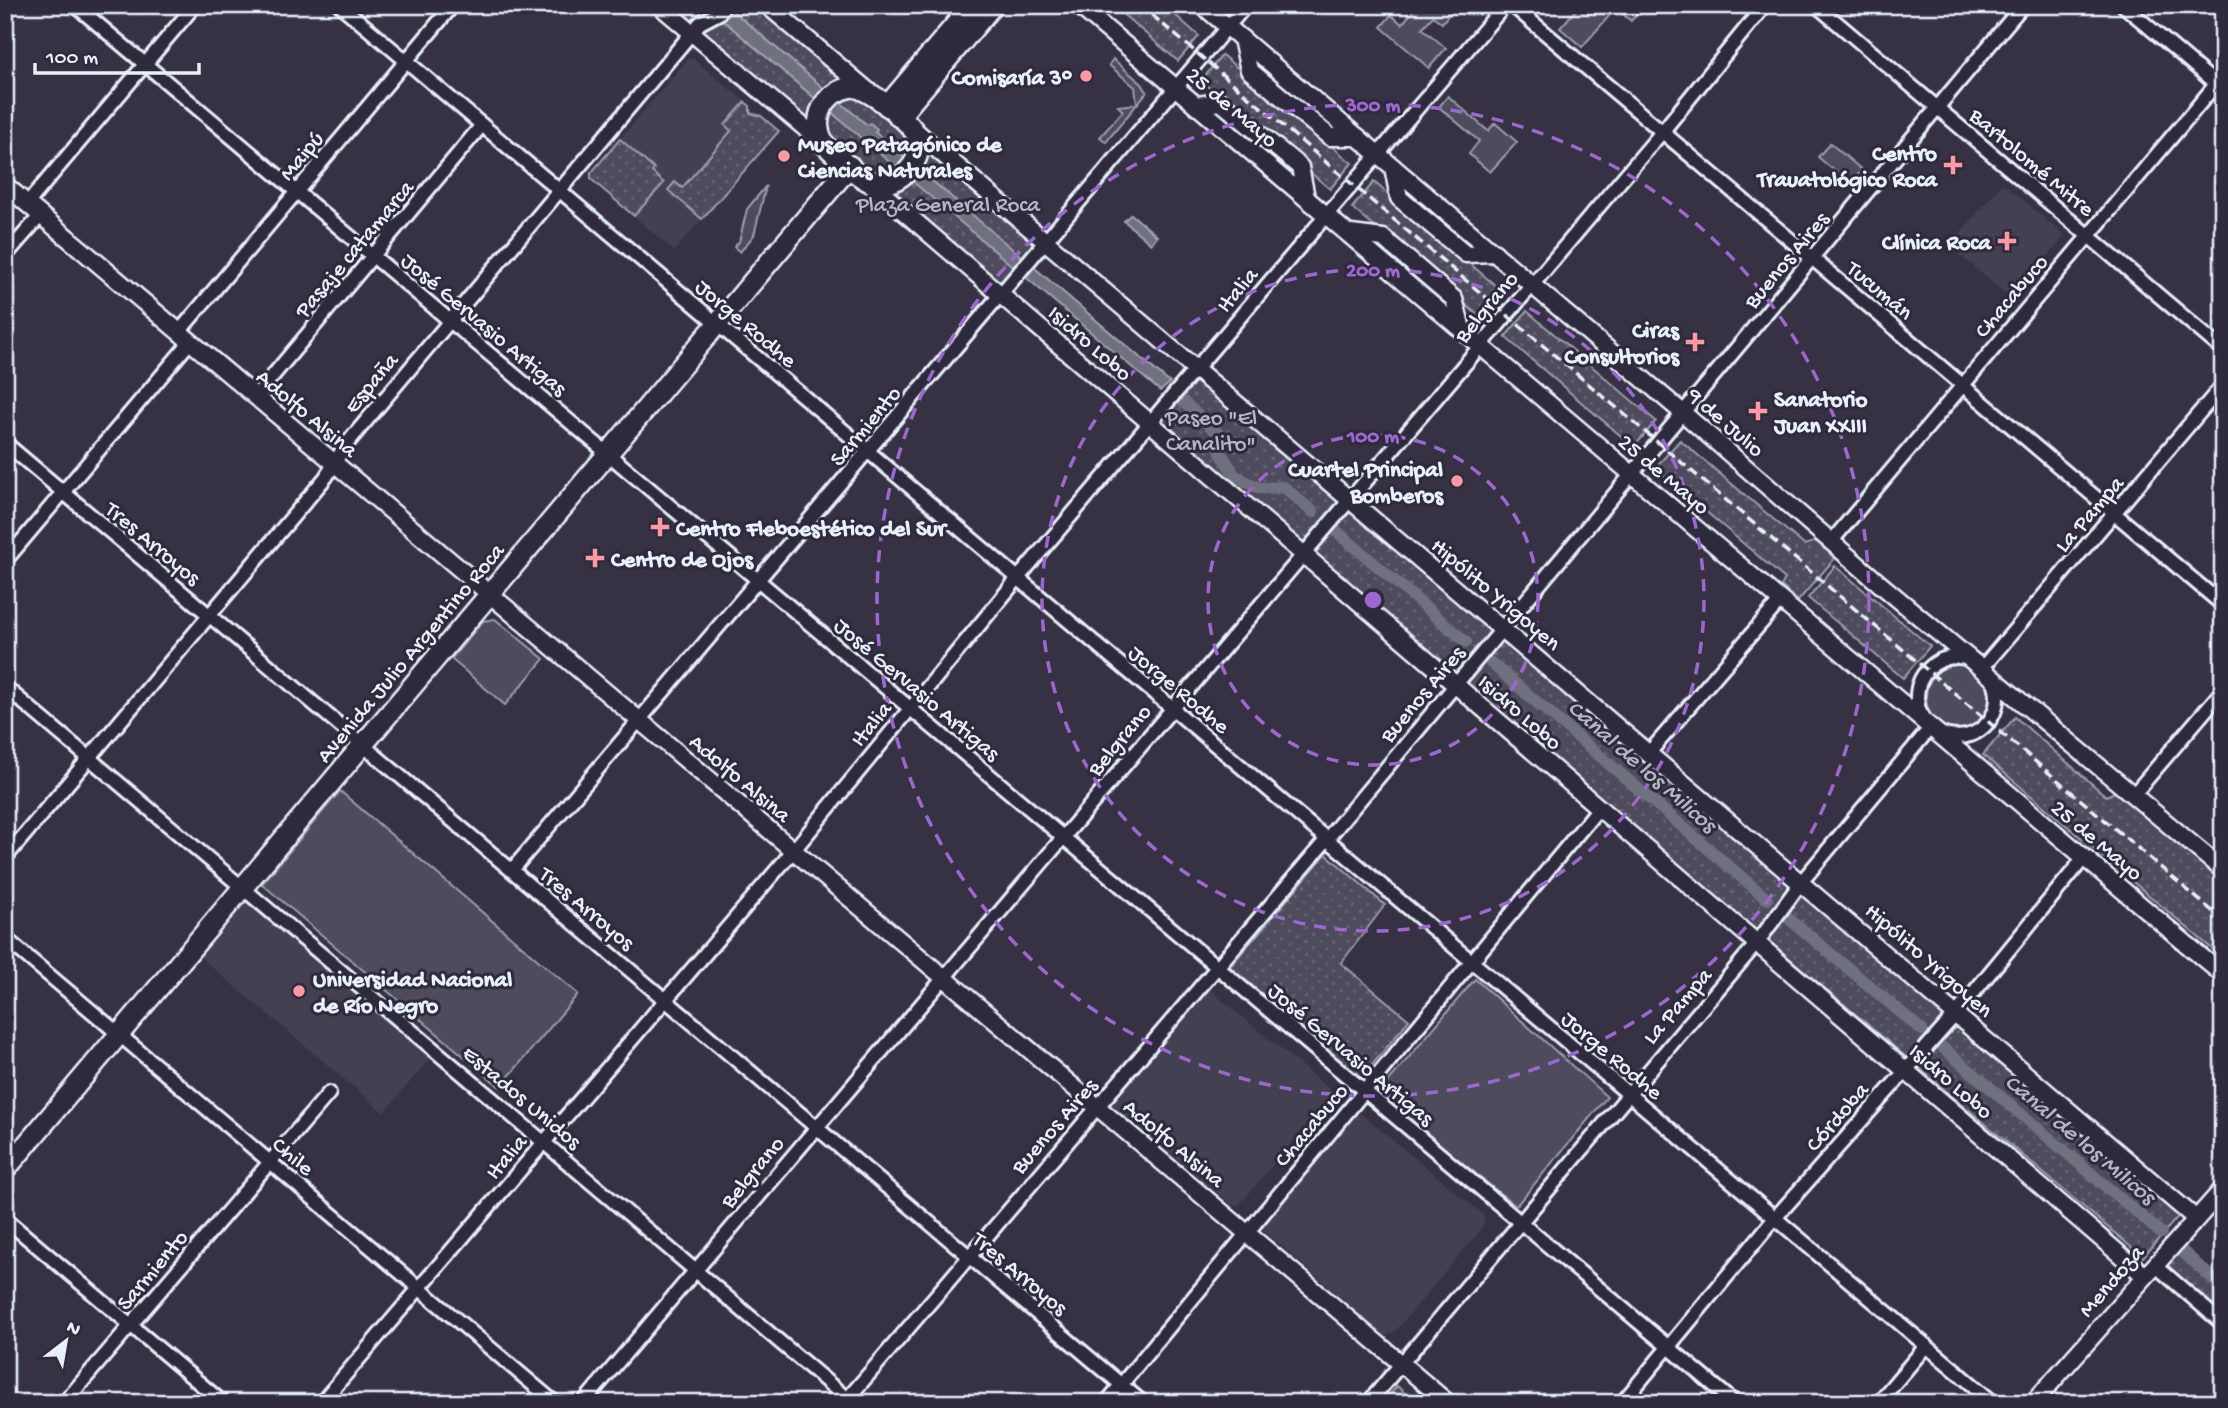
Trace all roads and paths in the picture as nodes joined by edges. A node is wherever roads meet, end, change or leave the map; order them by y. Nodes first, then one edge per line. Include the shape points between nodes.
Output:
1 (75, 5) edge
2 (195, 5) edge
3 (340, 5) edge
4 (453, 5) edge
5 (659, 5) edge
6 (724, 5) edge
7 (767, 5) edge
8 (972, 5) edge
9 (993, 5) edge
10 (1078, 5) edge
11 (1202, 5) edge
12 (1246, 5) edge
13 (1505, 5) edge
14 (1512, 5) edge
15 (1765, 5) edge
16 (1816, 5) edge
17 (2023, 5) edge
18 (2123, 5) edge
19 (1228, 27) junction
20 (692, 33) junction
21 (406, 61) junction
22 (145, 64) junction
23 (2221, 83) edge
24 (1176, 88) junction
25 (869, 92) junction
26 (1937, 108) junction
27 (899, 117) junction
28 (482, 125) junction
29 (1662, 132) junction
30 (824, 144) junction
31 (1378, 154) junction
32 (846, 162) junction
33 (868, 181) junction
34 (5, 185) edge
35 (559, 190) junction
36 (297, 192) junction
37 (27, 204) junction
38 (1326, 214) junction
39 (41, 215) junction
40 (2088, 235) junction
41 (1047, 242) junction
42 (5, 256) edge
43 (374, 257) junction
44 (1812, 259) junction
45 (1532, 283) junction
46 (1001, 295) junction
47 (449, 320) junction
48 (713, 320) junction
49 (184, 337) junction
50 (1480, 345) junction
51 (2223, 349) edge
52 (1196, 369) junction
53 (1962, 385) junction
54 (2223, 385) edge
55 (255, 397) junction
56 (1684, 413) junction
57 (1151, 423) junction
58 (5, 443) edge
59 (604, 450) junction
60 (868, 452) junction
61 (334, 464) junction
62 (1631, 474) junction
63 (63, 492) junction
64 (1349, 499) junction
65 (2116, 514) junction
66 (1832, 542) junction
67 (1303, 554) junction
68 (5, 561) edge
69 (1018, 578) junction
70 (759, 581) junction
71 (485, 591) junction
72 (1781, 600) junction
73 (2223, 605) edge
74 (209, 615) junction
75 (1502, 629) junction
76 (1983, 667) junction
77 (1456, 685) junction
78 (5, 687) edge
79 (2223, 690) edge
80 (910, 708) junction
81 (1172, 708) junction
82 (639, 721) junction
83 (1931, 727) junction
84 (358, 741) junction
85 (1648, 754) junction
86 (89, 758) junction
87 (2134, 794) junction
88 (1600, 808) junction
89 (1063, 837) junction
90 (1327, 839) junction
91 (793, 851) junction
92 (5, 858) edge
93 (2084, 858) junction
94 (512, 870) junction
95 (2223, 870) edge
96 (1802, 881) junction
97 (238, 884) junction
98 (5, 938) edge
99 (1757, 943) junction
100 (1472, 962) junction
101 (1218, 968) junction
102 (2223, 975) edge
103 (943, 978) junction
104 (665, 1000) junction
105 (1956, 1014) junction
106 (114, 1030) junction
107 (1905, 1069) junction
108 (1364, 1091) junction
109 (329, 1093) dead end
110 (1628, 1094) junction
111 (1097, 1107) junction
112 (816, 1127) junction
113 (544, 1142) junction
114 (5, 1150) edge
115 (270, 1162) junction
116 (5, 1170) edge
117 (2220, 1197) edge
118 (1775, 1218) junction
119 (2195, 1218) junction
120 (5, 1219) edge
121 (1520, 1222) junction
122 (1247, 1233) junction
123 (968, 1255) junction
124 (695, 1270) junction
125 (2150, 1270) junction
126 (419, 1288) junction
127 (2223, 1324) edge
128 (131, 1325) junction
129 (1926, 1346) junction
130 (1668, 1347) junction
131 (1402, 1363) junction
132 (1122, 1385) junction
133 (848, 1402) edge
134 (64, 1403) edge
135 (223, 1403) edge
136 (321, 1403) edge
137 (555, 1403) edge
138 (583, 1403) edge
139 (1106, 1403) edge
140 (1143, 1403) edge
141 (1368, 1403) edge
142 (1448, 1403) edge
143 (1622, 1403) edge
144 (1735, 1403) edge
145 (1878, 1403) edge
146 (1994, 1403) edge
147 (2033, 1403) edge

1 - 22 street, José Gervasio Artigas
2 - 22 street
3 - 21 street, Jorge Rodhe
4 - 21 street, Maipú
5 - 20 main road
6 - 20 street, España
7 - 25 main road, Hipólito Yrigoyen
8 - 27 main road
9 - 27 main road
10 - 24 main road, 25 de Mayo
11 - 19 main road
12 - 19 street, Sarmiento
13 - 31 street, Italia
14 - 29 street, Tucumán
15 - 29 street, Belgrano
16 - 26 street, Bartolomé Mitre
17 - 26 street, Buenos Aires
18 - 23 street
19 - 24 street, Sarmiento
19 - 31 main road, 9 de Julio via 1242,39 1250,70 1330,137 1358,137
20 - 30 main road
20 - 35 street, España
21 - 28 street, Jorge Rodhe
21 - 36 street, Maipú
22 - 36 street, José Gervasio Artigas
22 - 37 street
23 - 40 street, Chacabuco
24 - 38 main road, 25 de Mayo via 1197,106 1221,102 1300,167 1306,197
24 - 41 street, Sarmiento
25 - 27 main road, Hipólito Yrigoyen
25 - 30 main road via 852,86 829,97 817,124
26 - 40 street, Bartolomé Mitre
26 - 44 street, Buenos Aires
27 - 33 main road via 919,145 909,169 891,182
27 - 41 main road, Hipólito Yrigoyen
28 - 35 street, Jorge Rodhe
28 - 43 street, Pasaje catamarca
29 - 44 street, Tucumán
29 - 45 street, Belgrano
30 - 32 main road
31 - 38 street, Italia
31 - 45 main road, 9 de Julio
32 - 33 main road
32 - 48 main road, Avenida Julio Argentino Roca
33 - 46 main road, Isidro Lobo
34 - 37 main road, Adolfo Alsina
35 - 47 street, España
35 - 48 street, Jorge Rodhe
36 - 43 street, José Gervasio Artigas
36 - 49 street, Maipú
37 - 39 main road, Adolfo Alsina
38 - 50 main road, 25 de Mayo via 1350,234 1383,238 1454,299 1462,330
38 - 52 street, Italia
39 - 42 street
39 - 49 main road, Adolfo Alsina
40 - 51 street, Bartolomé Mitre
40 - 53 street, Chacabuco
41 - 46 street, Sarmiento
41 - 52 main road, Hipólito Yrigoyen
43 - 47 street, José Gervasio Artigas
43 - 55 street, Pasaje catamarca
44 - 53 street, Tucumán
44 - 56 street, Buenos Aires
45 - 50 street, Belgrano
45 - 56 main road, 9 de Julio
46 - 57 main road, Isidro Lobo
46 - 60 street, Sarmiento
47 - 59 street, José Gervasio Artigas
47 - 61 street, España
48 - 59 main road, Avenida Julio Argentino Roca
48 - 60 street, Jorge Rodhe
49 - 55 main road, Adolfo Alsina
49 - 63 street, Maipú
50 - 62 main road, 25 de Mayo
50 - 64 street, Belgrano
52 - 57 street, Italia
52 - 64 main road, Hipólito Yrigoyen
53 - 65 street, Tucumán
53 - 66 street, Chacabuco
54 - 65 street, La Pampa
55 - 61 main road, Adolfo Alsina
56 - 62 street, Buenos Aires
56 - 66 main road, 9 de Julio
57 - 67 main road, Isidro Lobo
57 - 69 street, Italia
58 - 63 street, Tres Arroyos
59 - 70 street, José Gervasio Artigas
59 - 71 main road, Avenida Julio Argentino Roca
60 - 69 street, Jorge Rodhe
60 - 70 street, Sarmiento
61 - 71 main road, Adolfo Alsina
61 - 74 street, España
62 - 72 main road, 25 de Mayo
62 - 75 street, Buenos Aires
63 - 68 street, Maipú
63 - 74 street, Tres Arroyos
64 - 67 street, Belgrano
64 - 75 main road, Hipólito Yrigoyen
65 - 73 street, Tucumán
65 - 76 street, La Pampa
66 - 76 main road, 9 de Julio
67 - 77 main road, Isidro Lobo
67 - 81 street, Belgrano
69 - 80 street, Italia
69 - 81 street, Jorge Rodhe
70 - 80 street, José Gervasio Artigas
70 - 82 street, Sarmiento
71 - 82 main road, Adolfo Alsina
71 - 84 main road, Avenida Julio Argentino Roca
72 - 83 main road, 25 de Mayo
72 - 85 street
74 - 84 street, Tres Arroyos
74 - 86 street, España
75 - 77 street, Buenos Aires
75 - 85 main road, Hipólito Yrigoyen
76 - 83 street via 1959,657 1941,660 1927,671 1917,695 1920,713
76 - 83 street via 1996,689 1996,706 1988,722 1961,737
76 - 87 main road, 9 de Julio
77 - 88 main road, Isidro Lobo
77 - 90 street, Buenos Aires
78 - 86 street, Estados Unidos
79 - 87 street
80 - 89 street, José Gervasio Artigas
80 - 91 street, Italia
81 - 89 street, Belgrano
81 - 90 street, Jorge Rodhe
82 - 91 main road, Adolfo Alsina
82 - 94 street, Sarmiento
83 - 93 main road, 25 de Mayo
83 - 96 street, La Pampa
84 - 94 street, Tres Arroyos
84 - 97 main road, Avenida Julio Argentino Roca
85 - 96 main road, Hipólito Yrigoyen
86 - 92 street, España
86 - 97 street, Estados Unidos
87 - 95 main road, 9 de Julio
88 - 99 main road, Isidro Lobo
88 - 100 street, Chacabuco
89 - 101 street, José Gervasio Artigas
89 - 103 street, Belgrano
90 - 100 street, Jorge Rodhe
90 - 101 street, Buenos Aires
91 - 103 main road, Adolfo Alsina
91 - 104 street, Italia
93 - 102 main road, 25 de Mayo
93 - 105 street, Córdoba
94 - 104 street, Tres Arroyos
96 - 99 street, La Pampa
96 - 105 main road, Hipólito Yrigoyen
97 - 106 main road, Avenida Julio Argentino Roca
97 - 113 street, Estados Unidos
98 - 106 street, Chile
99 - 107 main road, Isidro Lobo
99 - 110 street, La Pampa
100 - 108 street, Chacabuco
100 - 110 street, Jorge Rodhe
101 - 108 street, José Gervasio Artigas
101 - 111 street, Buenos Aires
103 - 111 main road, Adolfo Alsina
103 - 112 street, Belgrano
104 - 112 street, Tres Arroyos
104 - 113 street, Italia
105 - 107 street, Córdoba
105 - 119 main road, Hipólito Yrigoyen
106 - 114 main road, Avenida Julio Argentino Roca
106 - 115 street, Chile
106 - 116 main road, Avenida Julio Argentino Roca
107 - 118 street, Córdoba
107 - 125 main road, Isidro Lobo
108 - 121 street, José Gervasio Artigas
108 - 122 street, Chacabuco
109 - 115 street, Sarmiento
110 - 118 street, Jorge Rodhe
110 - 121 street, La Pampa
111 - 122 main road, Adolfo Alsina
111 - 123 street, Buenos Aires
112 - 123 street, Tres Arroyos
112 - 124 street, Belgrano
113 - 124 street, Estados Unidos
113 - 126 street, Italia
115 - 126 street, Chile
115 - 128 street, Sarmiento
117 - 119 main road, Mendoza
118 - 129 street, Jorge Rodhe
118 - 130 street, Córdoba
119 - 125 main road, Mendoza
120 - 128 street
121 - 130 street, José Gervasio Artigas
121 - 131 street, La Pampa
122 - 131 main road, Adolfo Alsina
122 - 132 street, Chacabuco
123 - 132 street, Tres Arroyos
123 - 133 street, Buenos Aires
124 - 133 street, Estados Unidos
124 - 138 street, Belgrano
125 - 127 street
125 - 147 main road, Mendoza
126 - 136 street, Italia
126 - 137 street, Chile
128 - 134 street, Sarmiento
128 - 135 street
129 - 145 street
129 - 146 street, Jorge Rodhe
130 - 143 street, Córdoba
130 - 144 street, José Gervasio Artigas
131 - 141 street, La Pampa
131 - 142 main road, Adolfo Alsina
132 - 139 street, Chacabuco
132 - 140 street, Tres Arroyos

